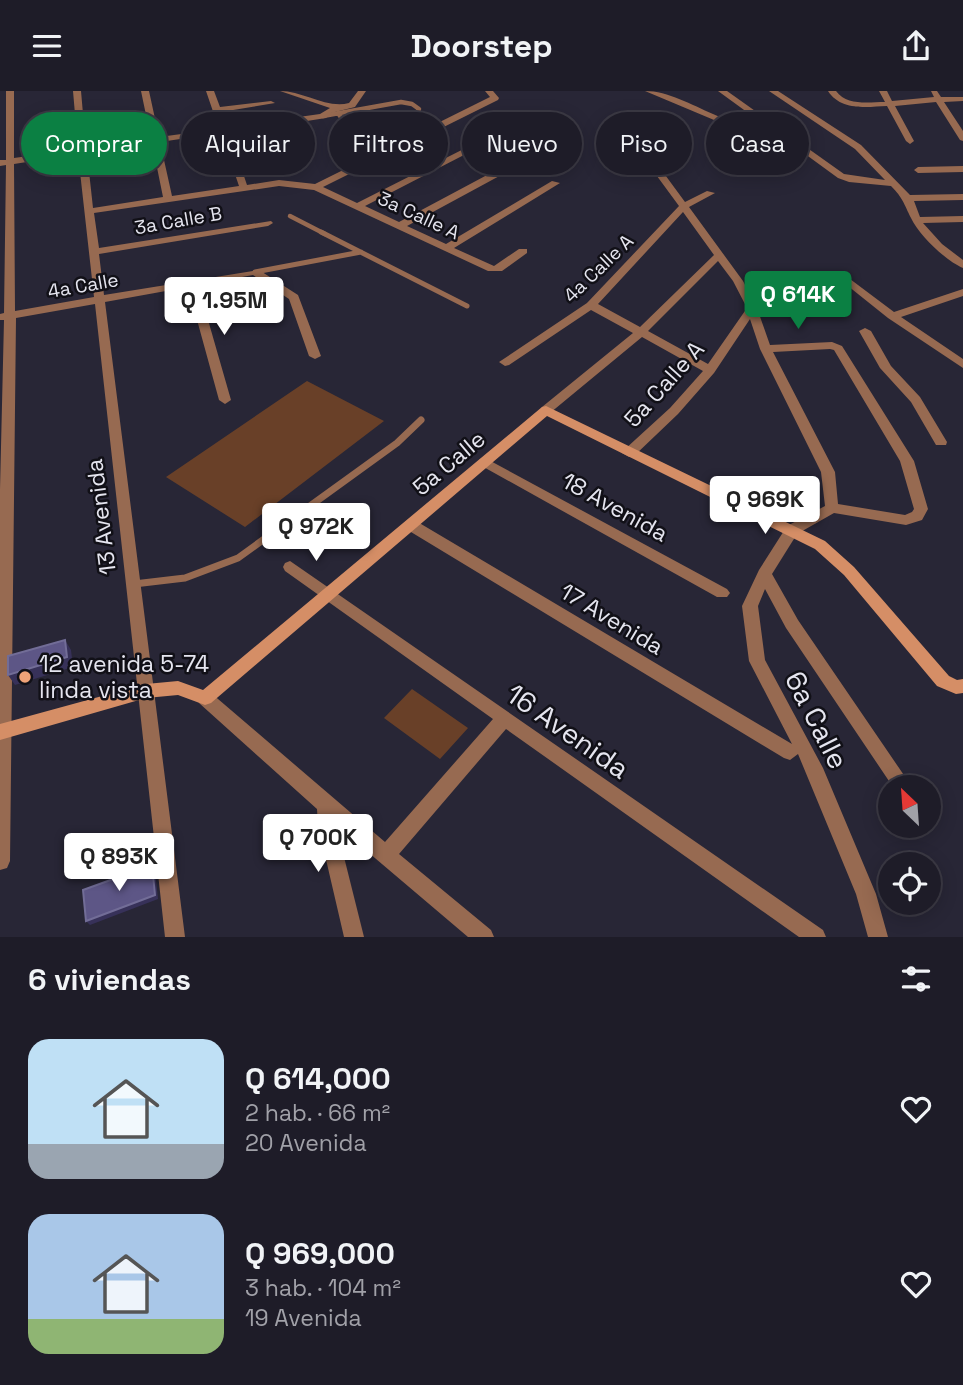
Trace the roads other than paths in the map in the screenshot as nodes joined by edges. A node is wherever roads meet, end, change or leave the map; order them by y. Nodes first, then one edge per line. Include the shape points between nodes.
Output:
1 (10, 91) edge
2 (77, 91) edge
3 (145, 91) edge
4 (210, 91) edge
5 (284, 91) edge
6 (318, 91) edge
7 (362, 91) edge
8 (489, 91) edge
9 (649, 91) edge
10 (722, 91) edge
11 (774, 91) edge
12 (832, 91) edge
13 (883, 91) edge
14 (935, 94) edge
15 (311, 99) junction
16 (963, 99) edge
17 (271, 103) dead end
18 (889, 103) junction
19 (218, 110) joint
20 (339, 111) junction
21 (79, 112) edge
22 (149, 112) edge
23 (418, 112) edge
24 (751, 112) edge
25 (706, 116) edge
26 (315, 117) edge
27 (963, 138) edge
28 (910, 141) dead end
29 (462, 152) edge
30 (809, 153) edge
31 (5, 162) edge
32 (963, 169) edge
33 (918, 170) dead end
34 (85, 175) edge
35 (162, 175) edge
36 (240, 175) edge
37 (494, 175) edge
38 (661, 175) edge
39 (555, 183) dead end
40 (893, 183) junction
41 (316, 187) junction
42 (244, 188) junction
43 (710, 193) dead end
44 (963, 197) edge
45 (908, 198) junction
46 (168, 199) junction
47 (358, 206) junction
48 (684, 207) junction
49 (89, 211) junction
50 (290, 216) dead end
51 (963, 219) edge
52 (916, 220) junction
53 (268, 223) dead end
54 (398, 226) junction
55 (447, 247) junction
56 (523, 251) dead end
57 (94, 252) junction
58 (361, 252) junction
59 (719, 255) junction
60 (963, 265) edge
61 (255, 271) junction
62 (842, 276) dead end
63 (192, 283) junction
64 (963, 292) edge
65 (100, 299) junction
66 (591, 305) junction
67 (467, 306) dead end
68 (752, 308) junction
69 (5, 316) edge
70 (892, 316) junction
71 (865, 331) dead end
72 (640, 333) junction
73 (766, 349) junction
74 (957, 353) edge
75 (315, 356) dead end
76 (505, 362) dead end
77 (963, 364) edge
78 (710, 370) junction
79 (225, 400) dead end
80 (546, 410) junction
81 (421, 420) dead end
82 (941, 442) dead end
83 (629, 453) junction
84 (485, 462) junction
85 (832, 508) junction
86 (411, 525) junction
87 (792, 530) junction
88 (290, 567) dead end
89 (764, 574) junction
90 (133, 585) junction
91 (722, 593) dead end
92 (328, 594) junction
93 (961, 690) edge
94 (146, 691) junction
95 (205, 698) junction
96 (505, 719) junction
97 (1, 732) edge
98 (790, 753) dead end
99 (895, 775) edge
100 (326, 805) junction
101 (386, 855) junction
102 (0, 860) edge
103 (175, 937) edge
104 (354, 937) edge
105 (484, 937) edge
106 (816, 937) edge
107 (878, 937) edge

1 - 31 street
2 - 21 street, 13 Avenida
3 - 22 street
4 - 19 street
5 - 15 street
6 - 15 street
7 - 20 street via 352,105
8 - 41 street via 495,98
9 - 25 street
10 - 24 street
11 - 40 street via 858,147
12 - 18 street via 848,103
13 - 18 street
14 - 16 street
14 - 18 street
14 - 27 street
15 - 20 street
17 - 19 street
18 - 28 street
20 - 23 lane via 401,102 412,104
20 - 26 street
29 - 47 street
30 - 40 street via 849,179
31 - 69 street
32 - 33 street
34 - 49 street, 13 Avenida
35 - 46 street
36 - 42 street
37 - 54 street
38 - 48 street
39 - 55 street
40 - 45 street
41 - 42 street, 3a Calle A via 279,183
41 - 47 street, 3a Calle A
42 - 46 street, 3a Calle A
43 - 48 street, 4a Calle A
44 - 45 street
45 - 52 street
46 - 49 street, 3a Calle A
47 - 54 street, 3a Calle A
48 - 59 street
48 - 66 street, 4a Calle A
49 - 57 street, 13 Avenida
50 - 58 lane
51 - 52 street
52 - 60 street via 938,246
53 - 57 street, 3a Calle B
54 - 55 street, 3a Calle A
55 - 56 street, 3a Calle A via 492,269
57 - 65 street, 13 Avenida
58 - 61 lane
58 - 67 lane
59 - 68 street
59 - 72 street, 5a Calle
61 - 63 street, 4a Calle
61 - 75 street via 294,297
62 - 70 street
63 - 65 street, 4a Calle
63 - 79 street
64 - 70 street
65 - 69 street, 4a Calle
65 - 90 street, 13 Avenida
66 - 72 street
66 - 76 street, 4a Calle A
68 - 73 street
68 - 78 street, 5a Calle A
69 - 97 street
70 - 74 street
71 - 82 street via 886,368 916,400
72 - 78 street
72 - 80 street, 5a Calle
73 - 85 street via 828,472
73 - 85 street via 838,348 907,461 921,509 906,520
74 - 77 street
78 - 83 street, 5a Calle A
80 - 83 street
80 - 84 street, 5a Calle
81 - 90 lane via 397,443 238,558 185,578
83 - 87 street
84 - 86 street, 5a Calle
84 - 91 street, 18 Avenida
85 - 87 street
86 - 92 street, 5a Calle
86 - 98 street, 17 Avenida
87 - 89 street, 6a Calle
87 - 93 street via 840,562 933,672
88 - 92 street, 16 Avenida
89 - 99 street via 792,624
89 - 107 street, 6a Calle via 750,606 757,661 814,768 866,894
90 - 94 street, 13 Avenida
92 - 95 street, 5a Calle
92 - 96 street, 16 Avenida
94 - 95 street via 178,688
94 - 97 street
94 - 103 street, 13 Avenida
95 - 100 street
96 - 101 street
96 - 106 street, 16 Avenida
97 - 102 street
100 - 101 street
100 - 104 street
101 - 105 street

